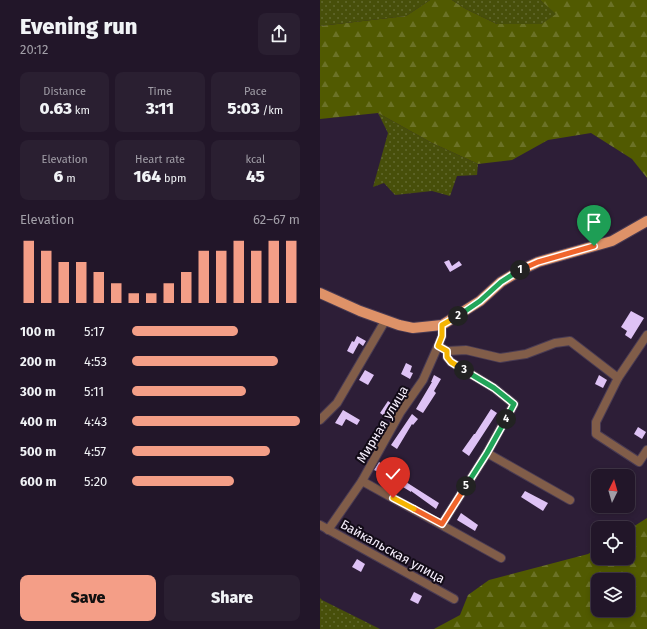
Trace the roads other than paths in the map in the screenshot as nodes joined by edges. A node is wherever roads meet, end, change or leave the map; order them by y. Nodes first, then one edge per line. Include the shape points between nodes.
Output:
1 (647, 221) edge
2 (320, 293) edge
3 (385, 321) junction
4 (442, 325) junction
5 (647, 335) edge
6 (438, 346) junction
7 (447, 351) junction
8 (618, 378) junction
9 (320, 420) edge
10 (647, 450) edge
11 (487, 453) junction
12 (362, 481) junction
13 (570, 500) dead end
14 (442, 524) junction
15 (320, 525) edge
16 (328, 530) junction
17 (501, 558) dead end
18 (454, 599) dead end

1 - 4 main road via 612,241 538,262 521,270 501,282 480,301
2 - 3 main road
3 - 4 main road via 413,328
3 - 9 street via 337,403
4 - 6 street, Мирная улица via 442,336
5 - 8 street
6 - 7 street
6 - 12 street, Мирная улица via 423,380 400,413
7 - 8 street via 466,350 500,358 526,354 555,343 570,341
7 - 11 street via 447,357 451,362 494,388 514,404
8 - 10 street via 596,422 596,434 639,462
11 - 13 street
11 - 14 street
12 - 14 street
12 - 16 street, Мирная улица
14 - 17 street
15 - 16 street, Байкальская улица
16 - 18 street, Байкальская улица

